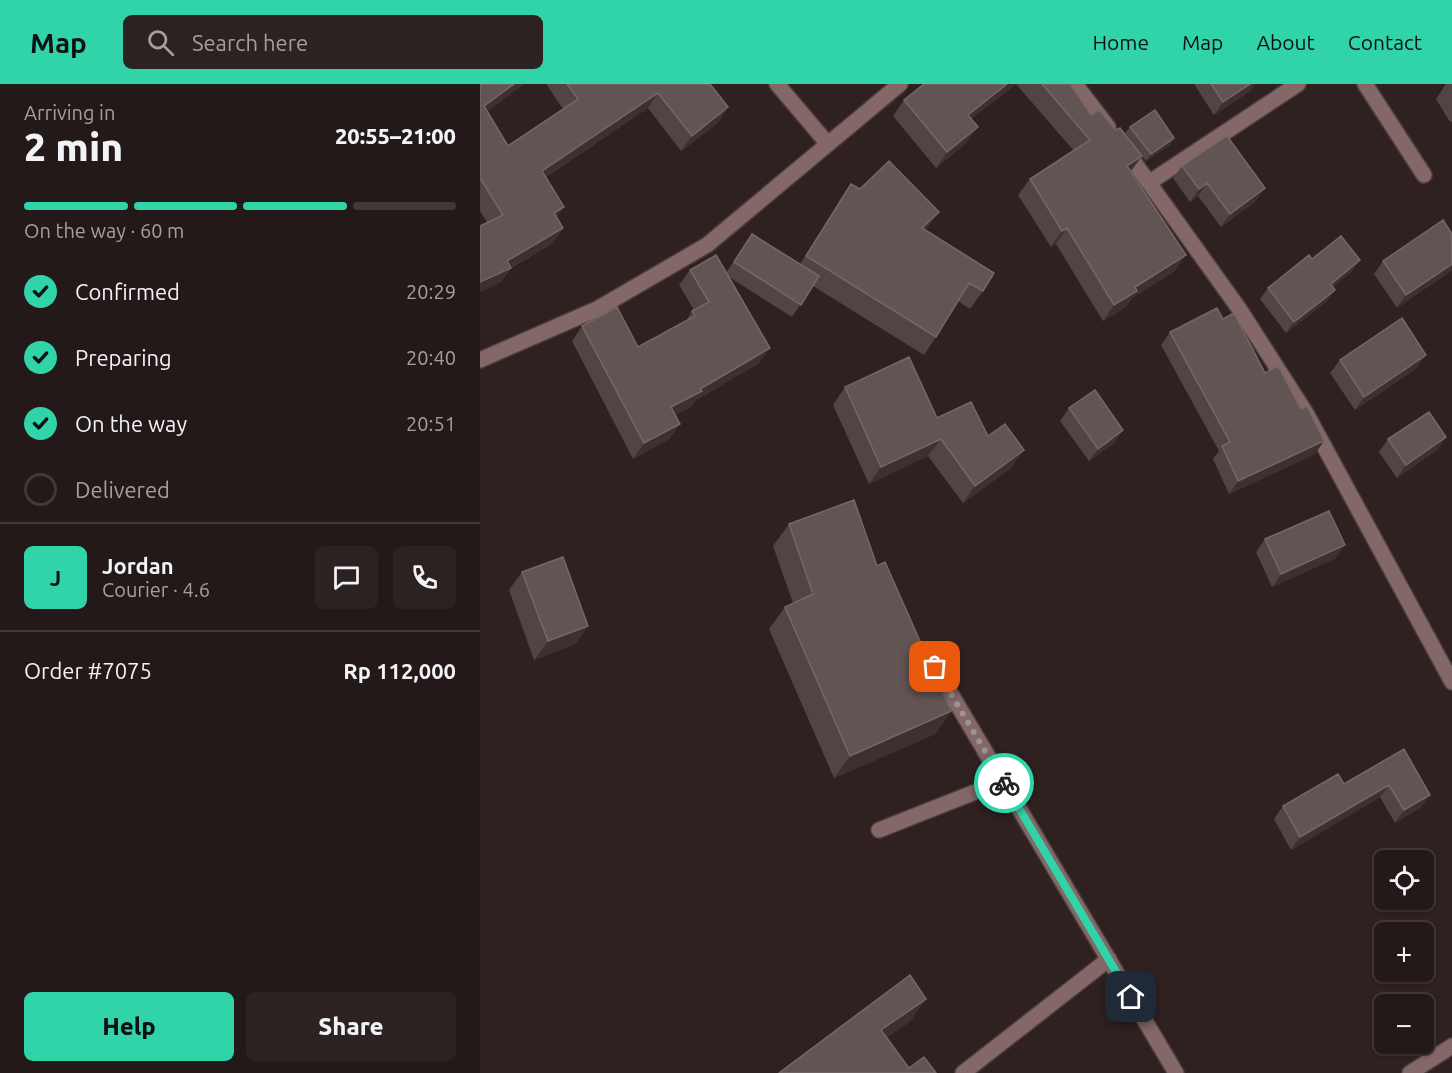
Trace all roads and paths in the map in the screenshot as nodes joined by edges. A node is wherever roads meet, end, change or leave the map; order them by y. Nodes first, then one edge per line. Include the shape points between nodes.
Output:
1 (777, 84) edge
2 (900, 84) edge
3 (1075, 84) edge
4 (1298, 84) edge
5 (1365, 84) edge
6 (827, 143) junction
7 (1424, 176) dead end
8 (1150, 182) junction
9 (480, 360) edge
10 (935, 667) dead end
11 (1452, 682) edge
12 (1003, 781) junction
13 (879, 830) dead end
14 (1109, 959) junction
15 (1452, 1046) edge
16 (963, 1073) edge
17 (1176, 1073) edge
18 (1410, 1073) edge

1 - 6 street
2 - 6 street
3 - 8 street
4 - 8 street
5 - 7 street
6 - 9 street via 707,244 597,309
8 - 11 street via 1306,413
10 - 12 street
12 - 13 street
12 - 14 street
14 - 16 street
14 - 17 street
15 - 18 street

